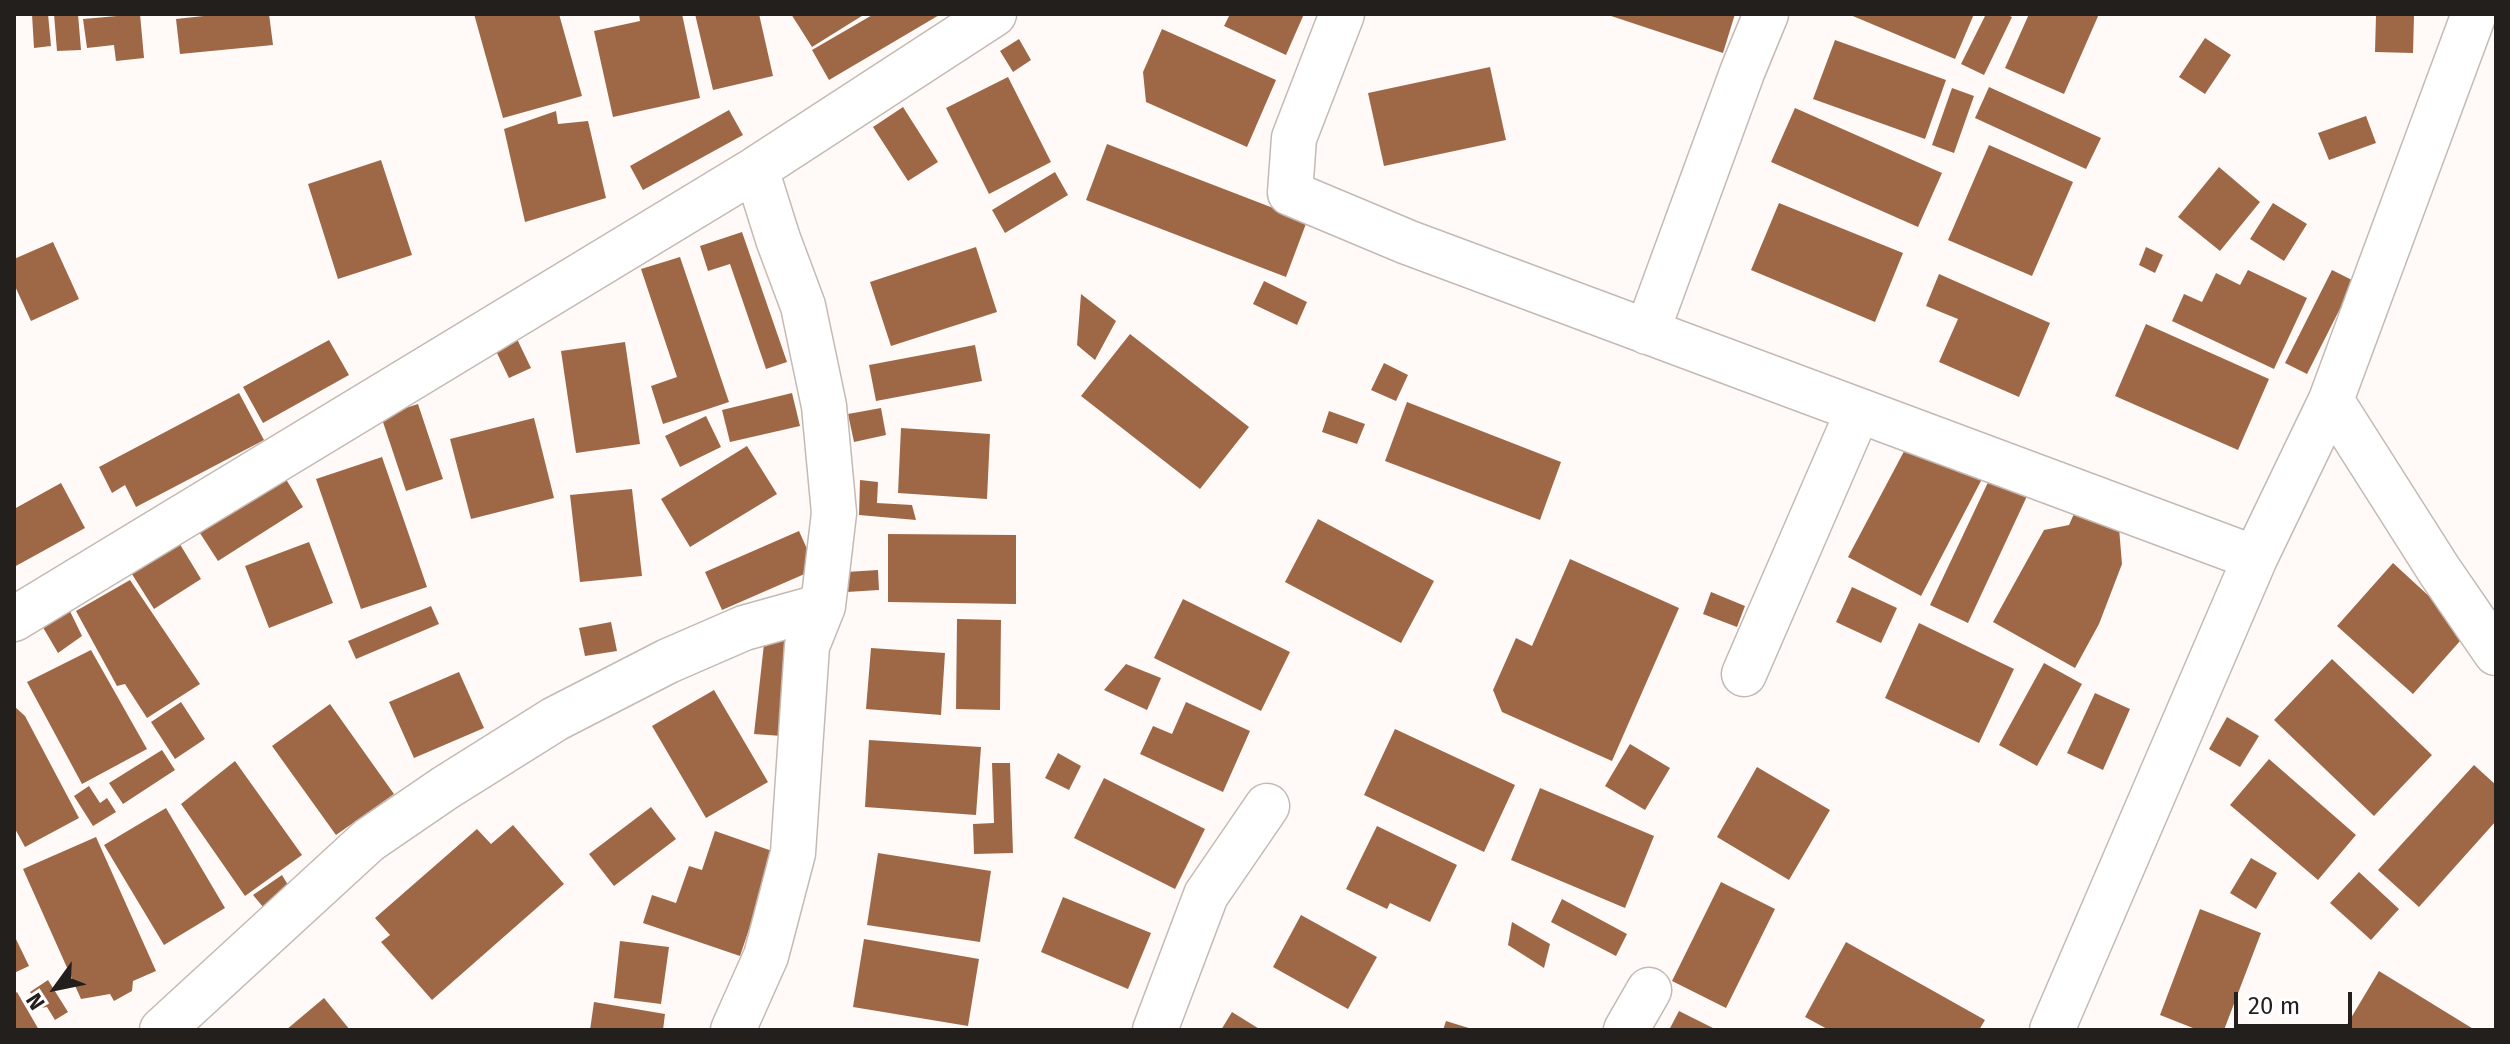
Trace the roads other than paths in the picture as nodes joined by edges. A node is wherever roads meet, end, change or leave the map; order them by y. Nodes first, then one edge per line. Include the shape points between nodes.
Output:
1 (994, 14) edge
2 (1342, 14) edge
3 (1766, 14) edge
4 (2474, 14) edge
5 (756, 169) junction
6 (1647, 332) junction
7 (2331, 400) junction
8 (1858, 411) junction
9 (2255, 558) junction
10 (823, 606) junction
11 (14, 619) edge
12 (2496, 653) edge
13 (1744, 674) dead end
14 (1267, 806) dead end
15 (1649, 990) dead end
16 (736, 1029) edge
17 (162, 1030) edge
18 (1155, 1030) edge
19 (1626, 1030) edge
20 (2052, 1030) edge

1 - 5 street
2 - 6 street via 1294,138 1290,193
3 - 6 street
4 - 7 street
5 - 10 street via 803,306 824,406 834,513
5 - 11 street
6 - 8 street
7 - 9 street
7 - 12 street
8 - 9 street
8 - 13 street
9 - 20 street
10 - 16 street via 807,646 793,853 766,956
10 - 17 street via 744,628 668,661 555,719 445,788 369,840
14 - 18 street via 1206,895
15 - 19 street

